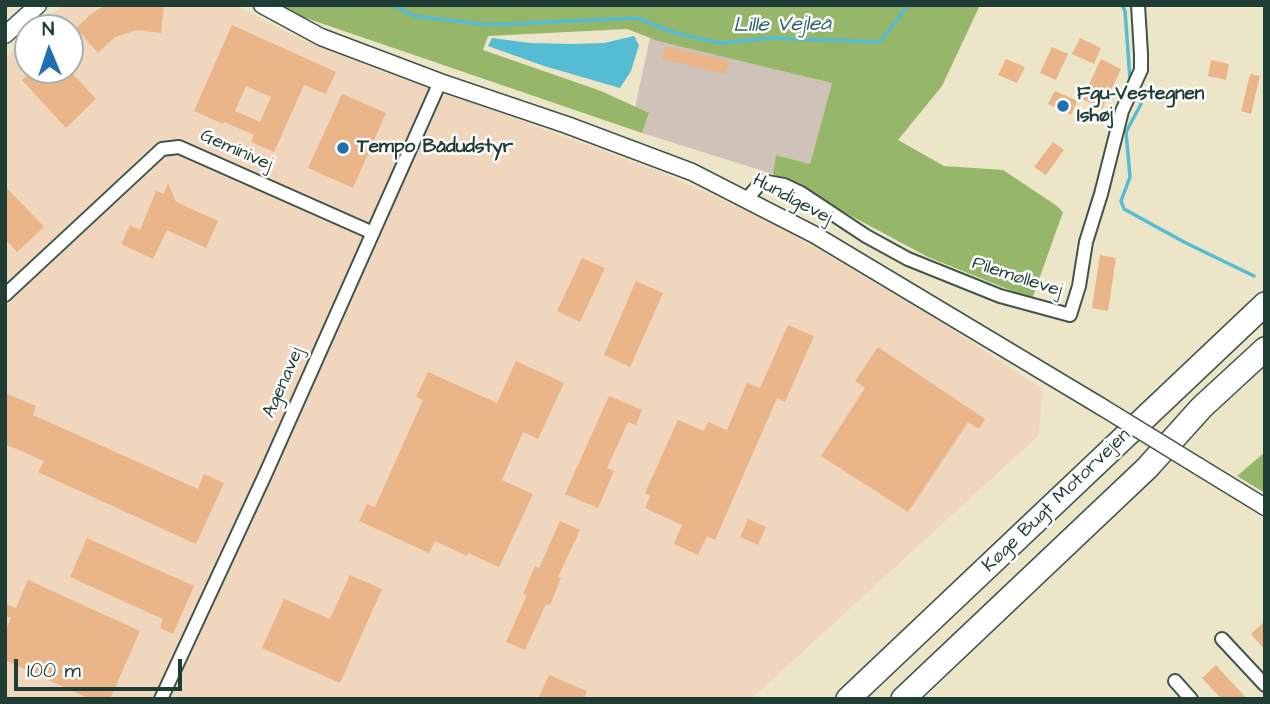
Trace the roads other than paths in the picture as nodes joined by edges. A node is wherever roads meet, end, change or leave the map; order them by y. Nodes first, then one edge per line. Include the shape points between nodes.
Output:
1 (38, 5) edge
2 (262, 5) edge
3 (1138, 5) edge
4 (5, 35) edge
5 (440, 82) junction
6 (747, 199) junction
7 (373, 233) junction
8 (5, 295) edge
9 (1265, 303) edge
10 (1265, 348) edge
11 (1265, 370) edge
12 (1147, 468) junction
13 (1265, 507) edge
14 (1222, 639) dead end
15 (1175, 681) dead end
16 (1265, 685) edge
17 (162, 699) edge
18 (848, 699) edge
19 (903, 699) edge
20 (1191, 699) edge

1 - 4 street
2 - 5 street, Hundigevej via 321,37
3 - 6 street, Pilemøllevej via 1140,70 1122,111 1070,315 1000,296 908,259 784,185 762,181
5 - 6 street, Hundigevej via 692,172
5 - 7 street, Agenavej
6 - 13 street, Hundigevej, bridge via 815,235
7 - 8 street, Geminivej via 179,147 162,149
7 - 17 street, Agenavej
9 - 18 highway, Køge Bugt Motorvejen
10 - 12 highway, Køge Bugt Motorvejen via 1202,407
11 - 12 highway via 1212,419
12 - 19 highway, Køge Bugt Motorvejen
14 - 16 street
15 - 20 street

